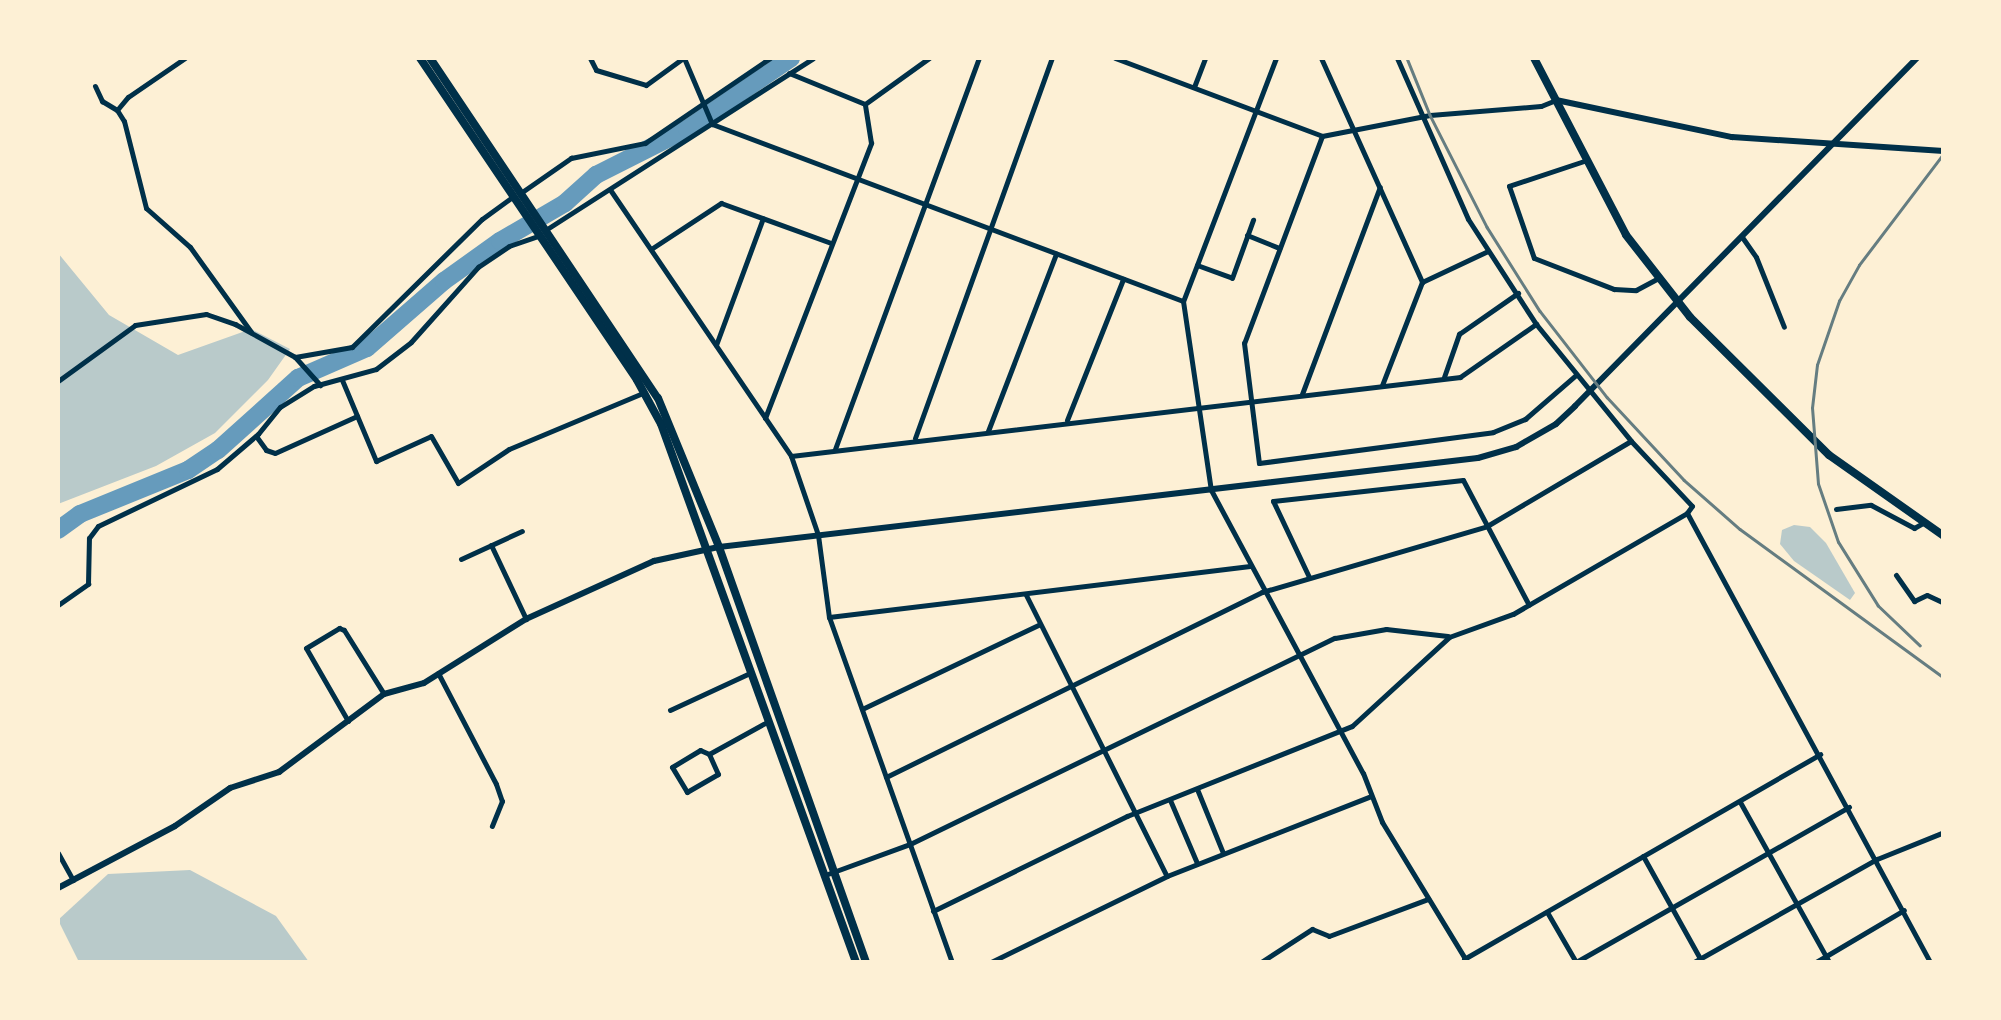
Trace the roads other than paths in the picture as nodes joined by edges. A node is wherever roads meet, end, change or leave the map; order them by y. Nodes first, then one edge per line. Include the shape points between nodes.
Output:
1 (185, 58) edge
2 (420, 58) edge
3 (430, 58) edge
4 (590, 58) edge
5 (683, 58) edge
6 (770, 58) edge
7 (813, 58) edge
8 (929, 58) edge
9 (979, 58) edge
10 (1052, 58) edge
11 (1114, 58) edge
12 (1205, 58) edge
13 (1276, 58) edge
14 (1321, 58) edge
15 (1398, 58) edge
16 (1534, 58) edge
17 (1917, 58) edge
18 (1128, 60) edge
19 (789, 73) junction
20 (95, 86) dead end
21 (1194, 87) junction
22 (1556, 100) junction
23 (865, 104) junction
24 (703, 106) junction
25 (118, 110) junction
26 (1254, 111) junction
27 (1420, 117) junction
28 (711, 121) junction
29 (1354, 128) junction
30 (1322, 136) junction
31 (1830, 145) junction
32 (1944, 151) edge
33 (1584, 161) junction
34 (858, 176) junction
35 (1380, 186) junction
36 (610, 191) junction
37 (524, 194) junction
38 (514, 199) junction
39 (923, 204) junction
40 (763, 218) junction
41 (1252, 220) dead end
42 (990, 229) junction
43 (542, 230) junction
44 (1247, 235) junction
45 (1742, 236) junction
46 (831, 243) junction
47 (1280, 248) junction
48 (651, 249) junction
49 (1488, 251) junction
50 (1056, 254) junction
51 (1197, 265) junction
52 (1659, 278) junction
53 (1123, 279) junction
54 (1422, 282) junction
55 (1518, 294) junction
56 (1183, 302) junction
57 (1679, 303) junction
58 (1536, 324) junction
59 (1784, 326) dead end
60 (252, 333) junction
61 (716, 345) junction
62 (297, 359) junction
63 (1444, 378) junction
64 (1578, 378) junction
65 (342, 380) junction
66 (58, 381) edge
67 (319, 382) junction
68 (1381, 386) junction
69 (644, 392) junction
70 (1302, 394) junction
71 (1252, 402) junction
72 (1199, 408) junction
73 (357, 416) junction
74 (765, 418) junction
75 (1067, 422) junction
76 (988, 432) junction
77 (256, 436) junction
78 (915, 438) junction
79 (1631, 441) junction
80 (835, 449) junction
81 (791, 456) junction
82 (1211, 490) junction
83 (1836, 508) dead end
84 (1688, 513) junction
85 (1923, 523) junction
86 (1487, 526) junction
87 (522, 531) dead end
88 (818, 535) junction
89 (1943, 535) edge
90 (491, 545) junction
91 (714, 548) junction
92 (461, 558) dead end
93 (1250, 566) junction
94 (1896, 575) dead end
95 (1309, 577) junction
96 (1262, 592) junction
97 (1026, 595) junction
98 (1944, 604) edge
99 (1528, 605) junction
100 (58, 606) edge
101 (829, 616) junction
102 (526, 619) junction
103 (1041, 623) junction
104 (1449, 636) junction
105 (1296, 654) junction
106 (752, 672) junction
107 (438, 673) junction
108 (1074, 688) junction
109 (384, 694) junction
110 (862, 709) junction
111 (670, 710) dead end
112 (348, 721) junction
113 (770, 721) junction
114 (1338, 731) junction
115 (1104, 749) junction
116 (709, 754) junction
117 (1820, 754) junction
118 (886, 777) junction
119 (1197, 789) junction
120 (1371, 796) junction
121 (1170, 800) junction
122 (1740, 802) junction
123 (1849, 808) junction
124 (1137, 813) junction
125 (492, 826) dead end
126 (1944, 832) edge
127 (910, 844) junction
128 (58, 853) edge
129 (1223, 853) junction
130 (1768, 853) junction
131 (1642, 856) junction
132 (1877, 859) junction
133 (1197, 864) junction
134 (829, 873) junction
135 (1167, 876) junction
136 (73, 880) junction
137 (58, 888) edge
138 (1428, 899) junction
139 (1797, 903) junction
140 (1675, 909) junction
141 (1904, 910) junction
142 (934, 911) junction
143 (1546, 912) junction
144 (1466, 960) edge
145 (1828, 960) edge
146 (1698, 961) edge
147 (856, 962) edge
148 (866, 962) edge
149 (952, 962) edge
150 (991, 962) edge
151 (1261, 962) edge
152 (1576, 962) edge
153 (1816, 962) edge
154 (1929, 962) edge

1 - 25 street
2 - 38 highway
3 - 37 highway
4 - 5 street via 596,70 646,84
5 - 24 street
6 - 24 street
7 - 19 street
8 - 23 street
9 - 39 street
10 - 42 street
11 - 18 street
12 - 21 street
13 - 26 street
14 - 29 street
15 - 27 street
16 - 22 highway
17 - 31 street
18 - 21 street
19 - 23 street
19 - 28 street
20 - 25 street via 102,101
21 - 26 street
22 - 27 street
22 - 31 street via 1732,137
22 - 33 highway
23 - 34 street via 872,143
24 - 28 street
24 - 37 street via 638,147 571,158
25 - 60 street via 146,208 190,247
26 - 30 street
26 - 51 street
27 - 29 street
27 - 49 street
28 - 34 street
28 - 36 street
29 - 30 street
29 - 35 street
30 - 47 street
31 - 32 street
31 - 45 street
33 - 52 highway
33 - 52 street via 1510,186 1534,258 1614,289 1636,290
34 - 39 street
34 - 46 street
35 - 54 street
35 - 70 street
36 - 43 street
36 - 48 street
37 - 38 street
37 - 43 highway
38 - 43 highway
38 - 62 street via 448,250 364,339
39 - 42 street
39 - 80 street
40 - 46 street
40 - 48 street via 721,203
40 - 61 street
41 - 44 street
42 - 50 street
42 - 78 street
43 - 65 street via 478,266 411,342 376,369
43 - 69 highway
43 - 91 highway via 658,398
44 - 47 street
44 - 51 street via 1232,278
45 - 57 street
45 - 59 street
46 - 74 street
47 - 71 street via 1244,344
48 - 61 street
49 - 54 street
49 - 55 street
50 - 53 street
50 - 76 street
51 - 56 street
52 - 57 highway
53 - 56 street
53 - 75 street
54 - 68 street
55 - 58 street
55 - 63 street via 1459,334
56 - 72 street
57 - 82 street via 1556,424 1516,447 1478,458
57 - 85 highway via 1830,455
58 - 63 street via 1460,377
58 - 64 street
60 - 62 street
60 - 66 street via 206,314 135,325
61 - 74 street
62 - 67 street
63 - 68 street
64 - 71 street via 1525,419 1493,432 1259,463
64 - 79 street
65 - 67 street
65 - 73 street
67 - 77 street via 280,406
68 - 70 street
69 - 73 street via 509,449 458,483 431,436 376,461
69 - 91 highway
70 - 71 street
71 - 72 street
72 - 75 street
72 - 82 street
73 - 77 street via 275,452
74 - 81 street
75 - 76 street
76 - 78 street
77 - 100 street via 217,469 98,526 89,538 88,584
78 - 80 street
79 - 84 street via 1692,506
79 - 86 street
80 - 81 street
81 - 88 street
82 - 88 street
82 - 93 street
83 - 85 street via 1871,505 1914,528
84 - 99 street
84 - 117 street
85 - 89 highway
86 - 95 street
86 - 95 street via 1463,480 1272,502
86 - 99 street
87 - 90 street
88 - 91 street
88 - 101 street
90 - 92 street
90 - 102 street
91 - 102 street via 654,561
91 - 106 highway
91 - 134 highway
93 - 96 street
93 - 97 street
94 - 98 street via 1914,600 1928,594
95 - 96 street
96 - 105 street
96 - 108 street
97 - 101 street
97 - 103 street
99 - 104 street
101 - 110 street
102 - 107 street
103 - 108 street
103 - 110 street
104 - 105 street via 1386,628
104 - 114 street via 1381,703
105 - 114 street
105 - 115 street
106 - 111 street
106 - 113 highway
107 - 109 street
107 - 125 street via 496,784 502,801
108 - 115 street
108 - 118 street
109 - 112 street
109 - 112 street via 344,630 306,648
110 - 118 street
112 - 136 street via 278,772 230,788
113 - 116 street
113 - 134 highway
114 - 119 street
114 - 120 street
115 - 124 street
115 - 127 street
116 - 116 street via 700,750 672,766 688,792 718,774
117 - 122 street
117 - 123 street
118 - 127 street
119 - 121 street
119 - 129 street
120 - 129 street
120 - 138 street
121 - 124 street
121 - 133 street
122 - 130 street
122 - 131 street
123 - 130 street
123 - 132 street
124 - 135 street
124 - 142 street
126 - 132 street
127 - 134 street
127 - 142 street
128 - 136 street
129 - 133 street
130 - 139 street
130 - 140 street
131 - 140 street
131 - 143 street
132 - 139 street
132 - 141 street
133 - 135 street
134 - 147 highway
134 - 148 highway
135 - 150 street
136 - 137 street
138 - 144 street
138 - 151 street via 1329,936 1312,929
139 - 145 street
139 - 146 street
140 - 146 street
140 - 152 street
141 - 145 street
141 - 154 street
142 - 149 street
143 - 144 street
143 - 152 street
145 - 153 street

